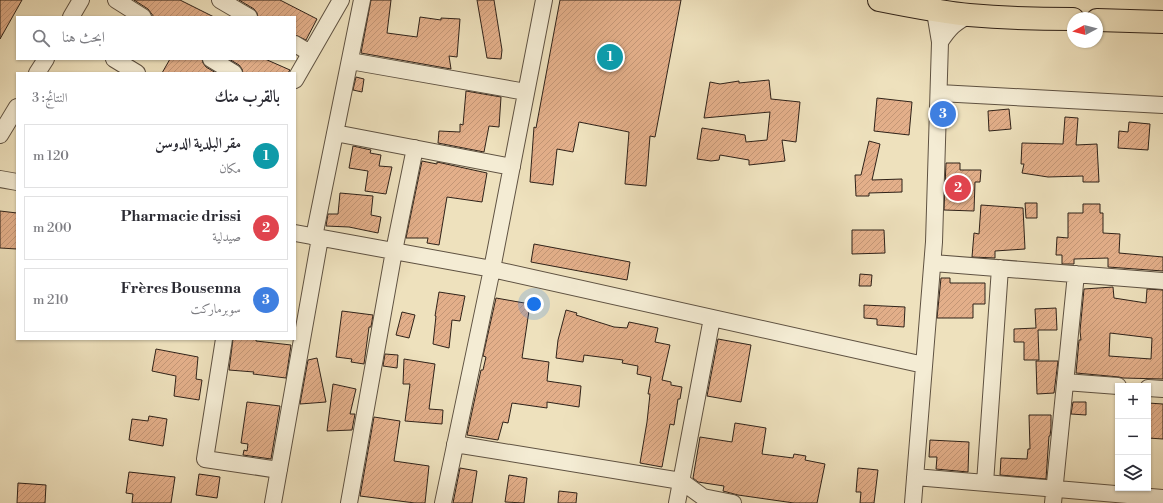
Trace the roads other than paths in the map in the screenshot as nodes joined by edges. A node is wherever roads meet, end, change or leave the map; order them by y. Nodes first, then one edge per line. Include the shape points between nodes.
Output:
1 (80, 0) edge
2 (116, 0) edge
3 (220, 0) edge
4 (341, 0) edge
5 (362, 0) edge
6 (544, 0) edge
7 (879, 0) edge
8 (934, 5) edge
9 (908, 6) junction
10 (970, 15) junction
11 (72, 16) edge
12 (141, 16) edge
13 (247, 16) edge
14 (1067, 19) edge
15 (1103, 20) edge
16 (1163, 22) edge
17 (940, 42) junction
18 (296, 45) edge
19 (310, 53) junction
20 (45, 60) edge
21 (116, 60) edge
22 (213, 60) edge
23 (350, 61) junction
24 (38, 72) edge
25 (135, 72) edge
26 (232, 72) edge
27 (296, 78) edge
28 (526, 92) junction
29 (939, 93) junction
30 (1163, 105) edge
31 (16, 109) edge
32 (335, 133) junction
33 (0, 135) edge
34 (415, 148) junction
35 (512, 166) junction
36 (0, 179) edge
37 (16, 182) edge
38 (296, 233) edge
39 (317, 237) junction
40 (394, 251) junction
41 (932, 263) junction
42 (1000, 268) junction
43 (492, 269) junction
44 (1076, 274) junction
45 (1163, 281) edge
46 (712, 318) junction
47 (224, 340) edge
48 (924, 365) junction
49 (1065, 382) junction
50 (1115, 386) edge
51 (1151, 388) edge
52 (1163, 389) edge
53 (455, 444) junction
54 (279, 470) junction
55 (915, 477) junction
56 (681, 481) junction
57 (985, 483) junction
58 (1054, 496) edge
59 (1163, 498) edge
60 (273, 503) edge
61 (349, 503) edge
62 (443, 503) edge
63 (677, 503) edge
64 (733, 503) edge
65 (913, 503) edge

1 - 11 street
2 - 12 street
3 - 13 street
4 - 19 street
5 - 23 street
6 - 28 street
7 - 9 main road
8 - 9 main road
8 - 10 main road
8 - 17 street
9 - 17 street via 932,24
10 - 14 main road
10 - 17 street via 947,30
15 - 16 main road
17 - 29 street
18 - 19 street
19 - 27 street
20 - 24 street
21 - 25 street
22 - 26 street
23 - 28 street
23 - 32 street
28 - 35 street
29 - 30 street
29 - 41 street
31 - 33 street
32 - 34 street
32 - 39 street
34 - 35 street
34 - 40 street
35 - 43 street
36 - 37 street
38 - 39 street
39 - 40 street
39 - 54 street
40 - 43 street
40 - 61 street
41 - 42 street
41 - 48 street
42 - 44 street
42 - 57 street
43 - 46 street
43 - 53 street
44 - 45 street
44 - 49 street
46 - 48 street
46 - 56 street
47 - 54 street via 205,459
48 - 55 street
49 - 50 street
49 - 58 street
51 - 52 street
53 - 56 street
53 - 62 street
54 - 60 street
55 - 57 street
55 - 65 street
56 - 63 street
56 - 64 street via 703,497
57 - 58 street
58 - 59 street

